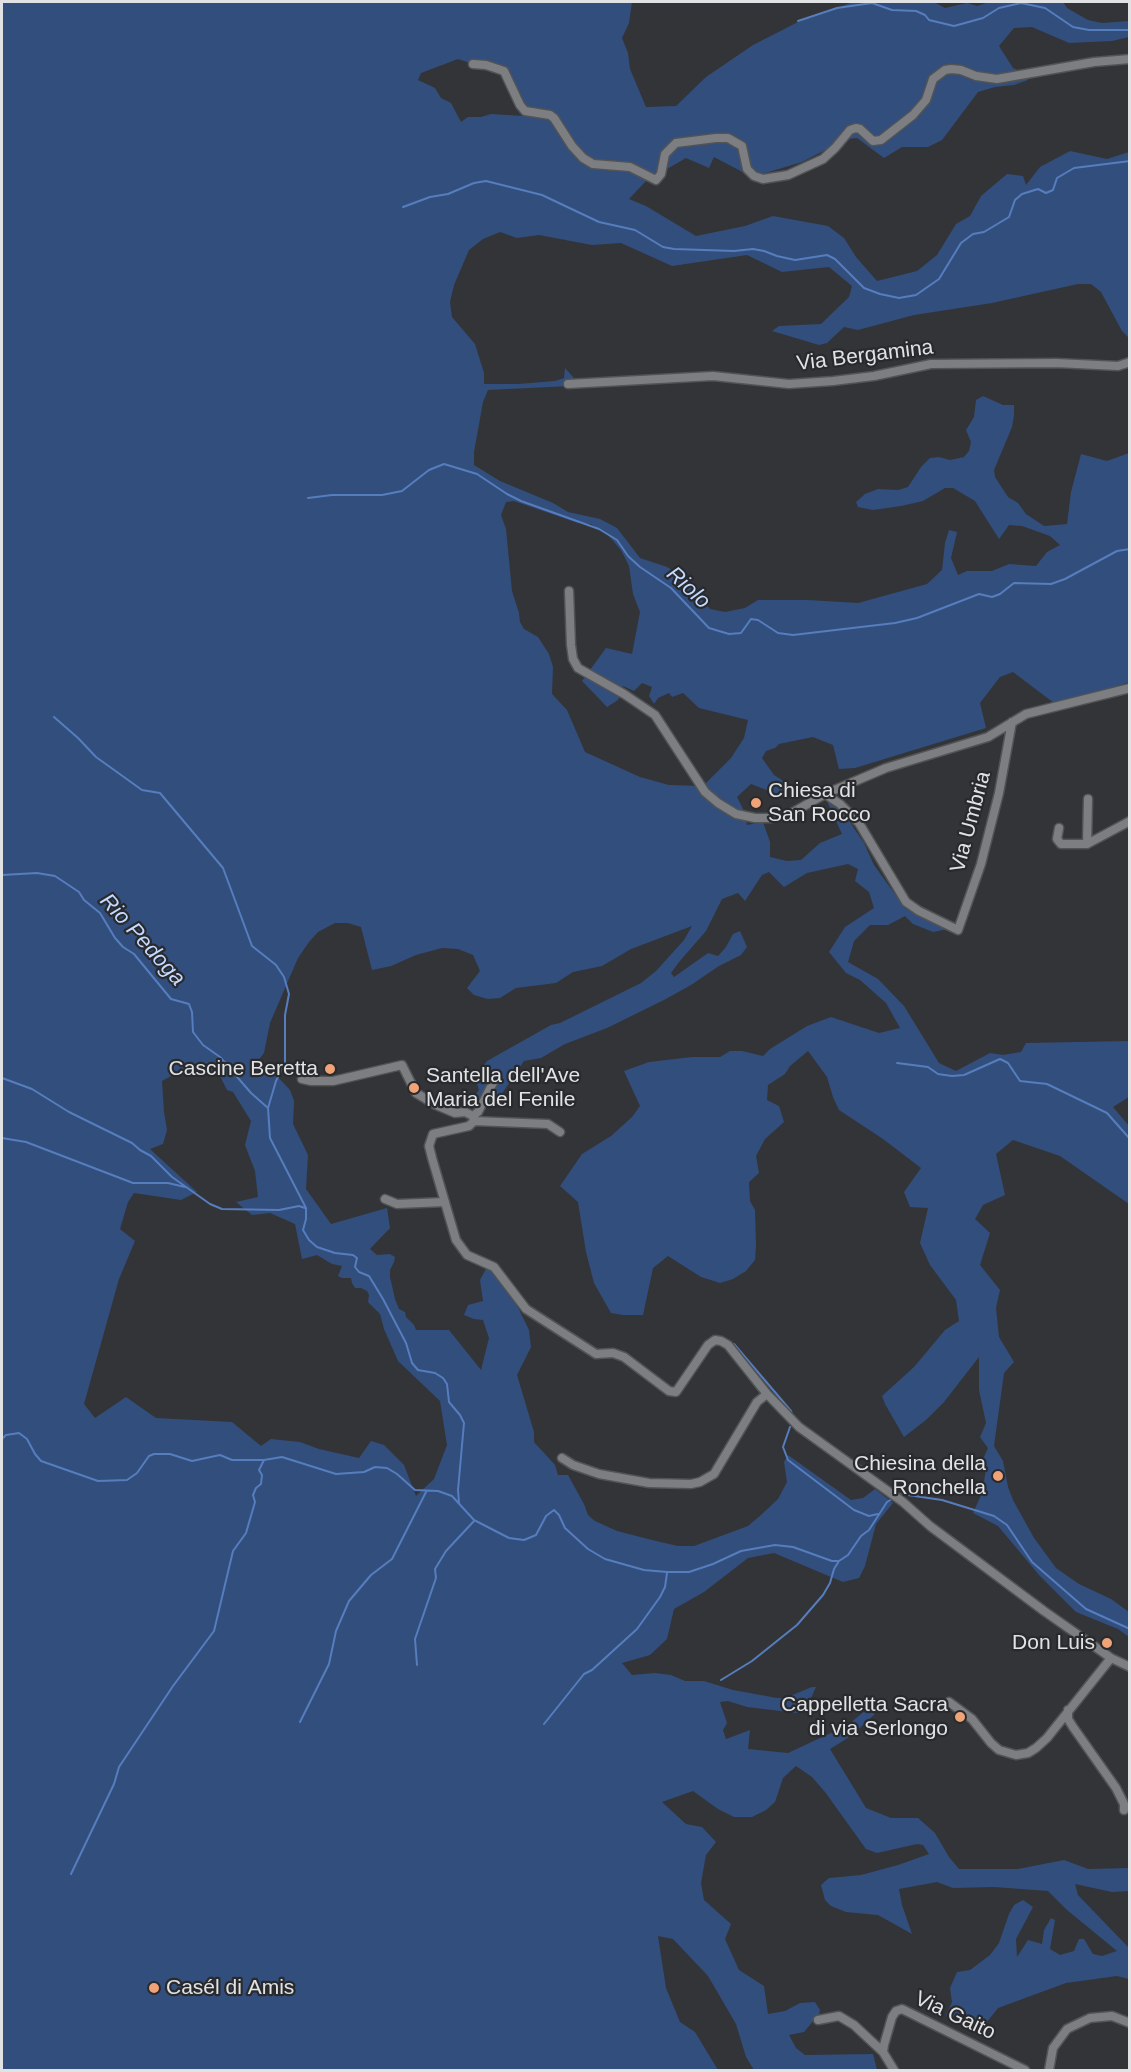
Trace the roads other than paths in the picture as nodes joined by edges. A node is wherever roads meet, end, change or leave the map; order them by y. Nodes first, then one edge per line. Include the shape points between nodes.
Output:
1 (1130, 59) edge
2 (473, 64) dead end
3 (1130, 362) edge
4 (568, 384) dead end
5 (569, 591) dead end
6 (1130, 688) edge
7 (1012, 722) junction
8 (825, 794) junction
9 (1088, 799) dead end
10 (1130, 820) edge
11 (1059, 828) dead end
12 (1087, 844) junction
13 (497, 1075) dead end
14 (302, 1079) dead end
15 (474, 1118) junction
16 (560, 1132) dead end
17 (386, 1199) dead end
18 (445, 1202) junction
19 (767, 1394) junction
20 (562, 1458) dead end
21 (1111, 1658) junction
22 (1130, 1667) edge
23 (949, 1702) dead end
24 (1068, 1710) junction
25 (1124, 1810) dead end
26 (818, 2020) dead end
27 (1130, 2023) edge
28 (883, 2052) junction
29 (894, 2070) edge
30 (1024, 2070) edge
31 (1049, 2070) edge

1 - 2 street via 997,79 945,70 933,80 930,93 914,116 881,140 873,141 856,128 823,159 788,175 763,179 747,169 742,146 728,138 676,143 665,154 656,180 630,167 593,164 583,158 554,118 525,111 504,71
3 - 4 street, Via Bergamina via 1118,366 931,364 874,376 789,384 713,376
5 - 8 street via 571,645 578,668 655,716 705,792 717,803 736,814 771,818 790,814
6 - 7 street via 1026,714
7 - 8 street via 988,737 886,768
7 - 8 street, Via Umbria via 984,854 958,930 906,902 859,823
9 - 12 street
10 - 12 street
11 - 12 street via 1057,839 1061,844
13 - 15 street
14 - 15 street via 333,1081 402,1065 416,1093 436,1105
15 - 16 street via 548,1124
15 - 18 street via 469,1126 433,1134 429,1146
17 - 18 street via 397,1204
18 - 19 street via 456,1240 467,1255 494,1268 526,1309 596,1354 624,1357 662,1387 676,1392 715,1340 728,1346
19 - 20 street via 757,1402 714,1474 700,1482 649,1483 599,1474
19 - 21 street via 799,1427
21 - 22 street
21 - 24 street
23 - 24 street via 972,1719 999,1750 1016,1755 1036,1748
24 - 25 street via 1073,1728 1121,1797
26 - 28 street via 839,2016 855,2025
27 - 31 street via 1112,2016 1090,2018 1067,2029 1053,2048
28 - 29 street
28 - 30 street, Via Gaito via 892,2017 902,2009

